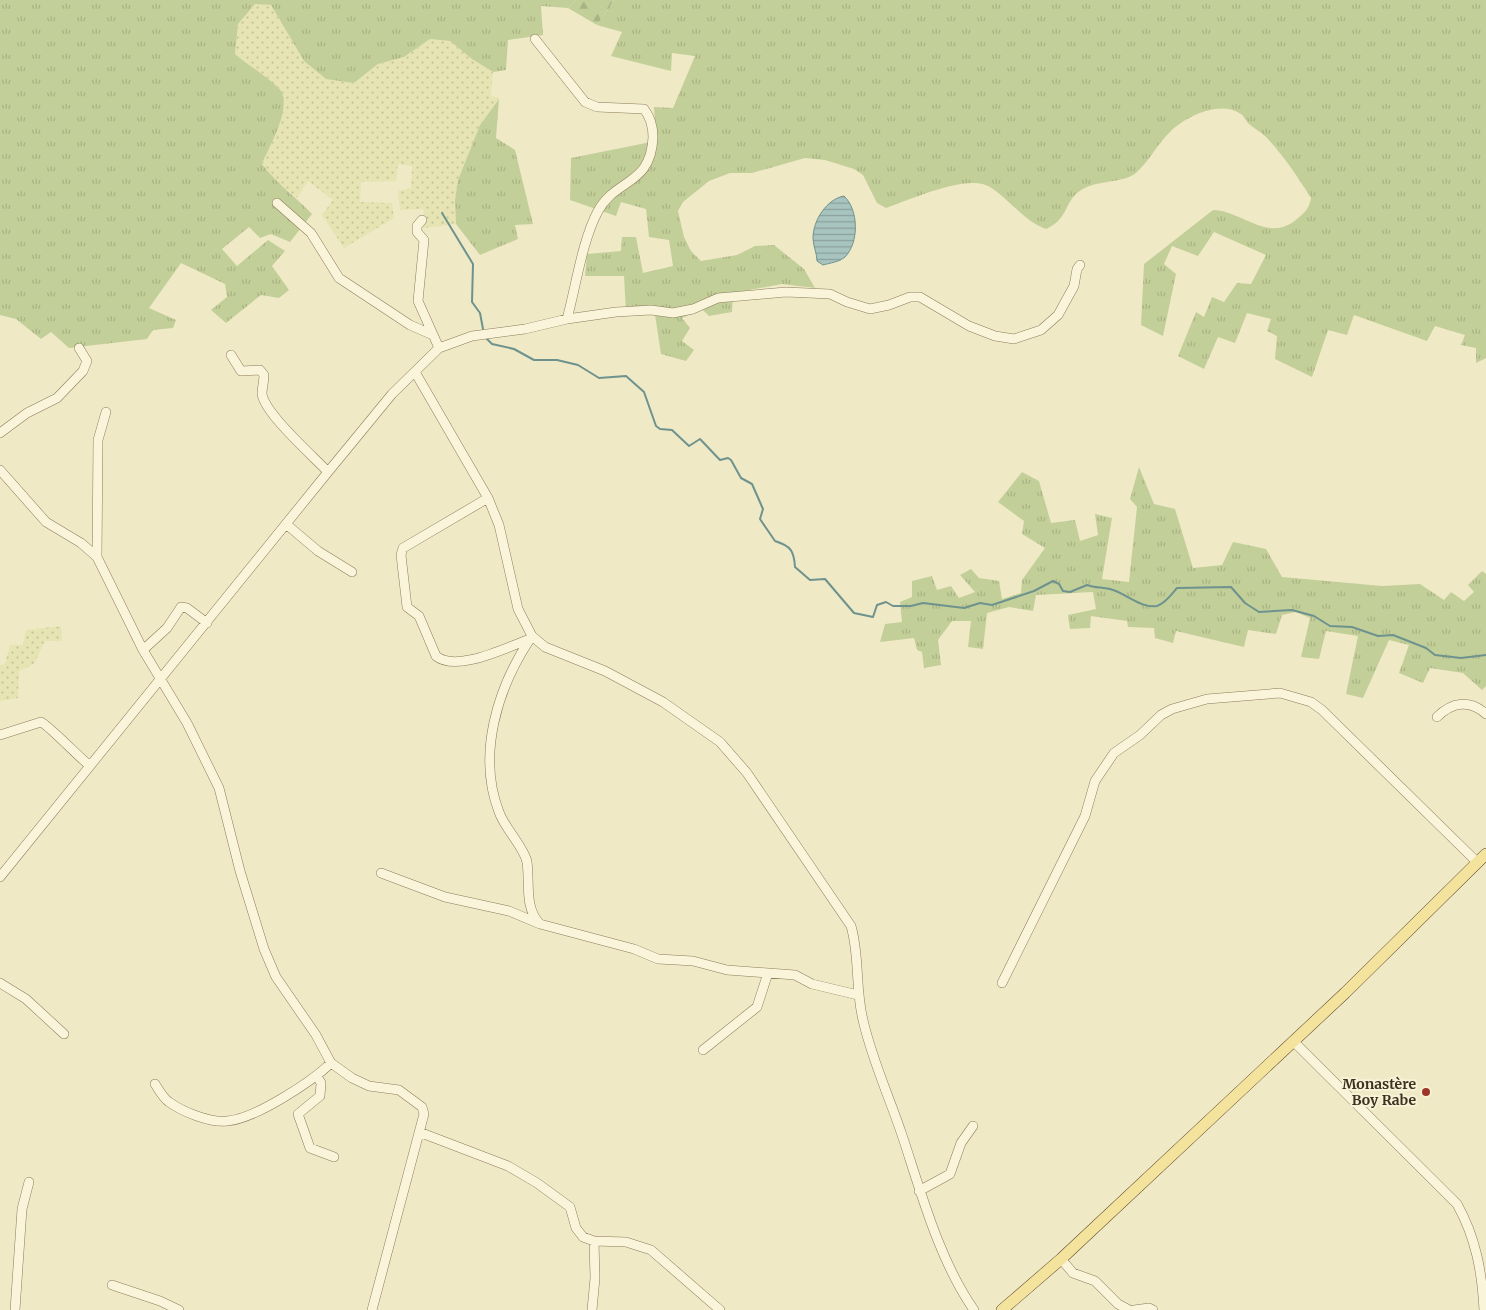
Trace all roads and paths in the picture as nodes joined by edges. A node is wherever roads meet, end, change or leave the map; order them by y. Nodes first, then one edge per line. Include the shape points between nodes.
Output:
1 (535, 39) dead end
2 (277, 203) dead end
3 (422, 220) dead end
4 (1080, 265) dead end
5 (567, 319) junction
6 (432, 334) junction
7 (79, 348) dead end
8 (439, 348) junction
9 (231, 355) dead end
10 (415, 372) junction
11 (106, 412) dead end
12 (0, 433) edge
13 (0, 470) edge
14 (328, 472) junction
15 (488, 498) junction
16 (286, 524) junction
17 (97, 557) junction
18 (352, 572) dead end
19 (207, 623) junction
20 (531, 638) junction
21 (143, 650) junction
22 (162, 678) junction
23 (1486, 714) edge
24 (1437, 717) dead end
25 (0, 735) edge
26 (90, 766) junction
27 (1486, 854) edge
28 (1478, 863) junction
29 (381, 873) dead end
30 (0, 877) edge
31 (540, 924) junction
32 (768, 973) junction
33 (0, 983) edge
34 (1002, 983) dead end
35 (858, 995) junction
36 (64, 1034) dead end
37 (1293, 1041) junction
38 (703, 1050) dead end
39 (331, 1063) junction
40 (317, 1076) junction
41 (155, 1084) dead end
42 (973, 1126) dead end
43 (420, 1132) junction
44 (334, 1157) dead end
45 (29, 1182) dead end
46 (920, 1191) junction
47 (594, 1241) junction
48 (1061, 1259) junction
49 (112, 1285) dead end
50 (16, 1310) edge
51 (179, 1310) edge
52 (372, 1310) edge
53 (592, 1310) edge
54 (720, 1310) edge
55 (974, 1310) edge
56 (1002, 1310) edge
57 (1129, 1310) edge
58 (1134, 1310) edge
59 (1153, 1310) edge
60 (1484, 1310) edge

1 - 5 street via 585,102 597,106 644,109 653,127 653,147 646,167 633,181 606,200 598,212
2 - 6 street via 311,233 339,278 410,325
3 - 6 street via 417,226 417,232 424,240 418,301
4 - 5 street via 1074,286 1058,315 1041,330 1014,339 969,326 920,297 870,309 830,294 814,292 718,298 693,309 673,312 616,312
5 - 8 street via 472,336
6 - 8 street
7 - 12 street via 87,361 83,371 57,398
8 - 10 street
9 - 14 street via 241,371 260,370 264,374 262,395 272,412 286,431
10 - 14 street via 392,394
10 - 15 street
11 - 17 street via 98,440
13 - 17 street via 46,522
14 - 16 street
15 - 20 street via 499,525 518,609
15 - 20 street via 403,548 407,607 419,616 436,656 442,661 460,663
16 - 18 street via 318,551
16 - 19 street
17 - 21 street
19 - 21 street via 187,608 180,607 167,628
19 - 22 street
20 - 31 street via 516,660 498,704 490,750 490,773 502,819 527,861 530,905
20 - 35 street via 545,647 605,671 663,702 731,753 851,926 858,955
21 - 22 street
22 - 26 street
22 - 39 street via 219,788 240,871 276,977
23 - 24 street via 1476,706 1457,704 1446,708
25 - 26 street via 41,722
26 - 30 street
27 - 28 main road
28 - 34 street via 1312,702 1280,693 1207,699 1161,715 1140,736 1114,753 1095,781 1085,816
28 - 37 main road
29 - 31 street via 446,897 509,911
31 - 32 street via 658,958 692,961 727,970
32 - 35 street via 795,975 812,984
32 - 38 street via 753,1013
33 - 36 street via 26,999
35 - 46 street via 873,1059
37 - 48 main road
37 - 60 street via 1457,1204 1480,1264
39 - 40 street
39 - 43 street via 369,1086 399,1090 414,1100 424,1114
40 - 41 street via 269,1105 227,1122 207,1119 177,1107 167,1101
40 - 44 street via 321,1082 320,1096 298,1114 310,1148
42 - 46 street via 961,1143 950,1174
43 - 47 street via 508,1166 537,1183 570,1207 576,1228 583,1237
43 - 52 street
45 - 50 street via 22,1209
46 - 55 street via 960,1290
47 - 53 street
47 - 54 street via 626,1242 651,1250
48 - 56 main road
48 - 57 street via 1073,1273 1095,1282
49 - 51 street
58 - 59 street

